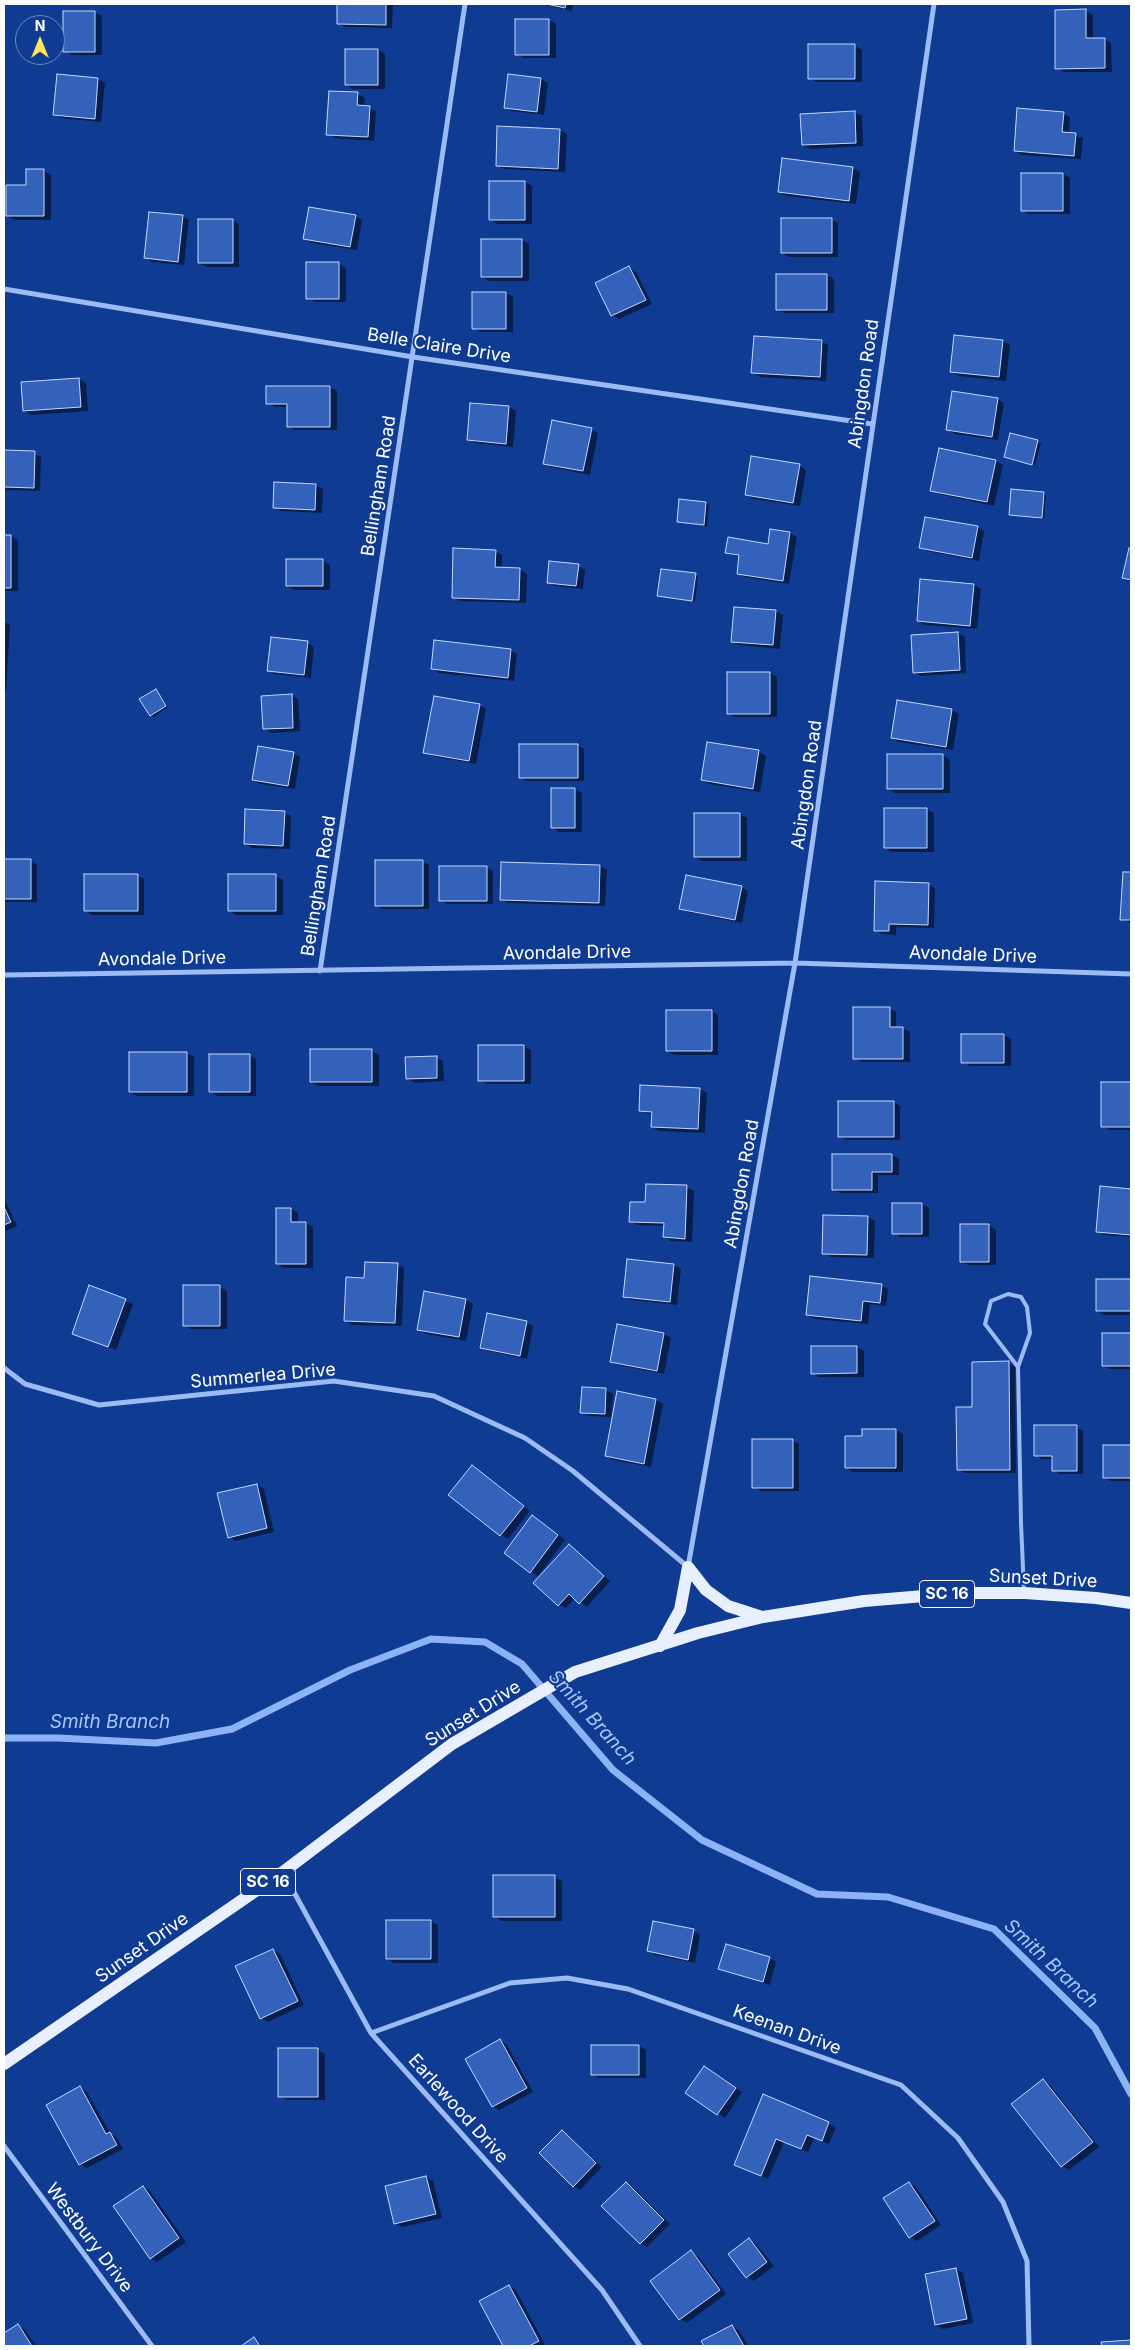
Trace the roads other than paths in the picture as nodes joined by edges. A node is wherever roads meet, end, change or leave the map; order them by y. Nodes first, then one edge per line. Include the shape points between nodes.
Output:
1 (465, 4) edge
2 (934, 4) edge
3 (4, 289) edge
4 (413, 357) junction
5 (872, 424) junction
6 (796, 963) junction
7 (320, 971) junction
8 (1131, 974) edge
9 (4, 975) edge
10 (1018, 1367) junction
11 (4, 1368) edge
12 (688, 1567) junction
13 (1025, 1593) junction
14 (1131, 1603) edge
15 (763, 1617) junction
16 (660, 1646) junction
17 (283, 1872) junction
18 (372, 2033) junction
19 (4, 2064) edge
20 (4, 2146) edge
21 (152, 2346) edge
22 (640, 2346) edge
23 (1029, 2346) edge

1 - 4 street, Bellingham Road
2 - 5 street, Abingdon Road
3 - 4 street, Belle Claire Drive
4 - 5 street, Belle Claire Drive
4 - 7 street, Bellingham Road
5 - 6 street, Abingdon Road
6 - 7 street, Avondale Drive
6 - 8 street, Avondale Drive
6 - 12 street, Abingdon Road
7 - 9 street, Avondale Drive
10 - 10 lane via 1030,1333 1027,1307 1021,1297 1008,1294 991,1301 985,1324
10 - 13 lane
11 - 12 street, Summerlea Drive via 25,1384 99,1405 334,1381 434,1396 526,1438 573,1471
12 - 15 main road via 706,1590 728,1606
12 - 16 main road via 680,1610
13 - 14 main road, Sunset Drive / SC 16
13 - 15 main road, Sunset Drive / SC 16 via 960,1593 864,1601
15 - 16 main road, Sunset Drive / SC 16
16 - 17 main road, Sunset Drive / SC 16 via 575,1672 452,1744
17 - 18 street, Earlewood Drive
17 - 19 main road, Sunset Drive / SC 16
18 - 22 street, Earlewood Drive via 602,2290
18 - 23 street, Keenan Drive via 510,1983 567,1978 628,1989 901,2085 958,2138 1003,2202 1027,2260
20 - 21 street, Westbury Drive

